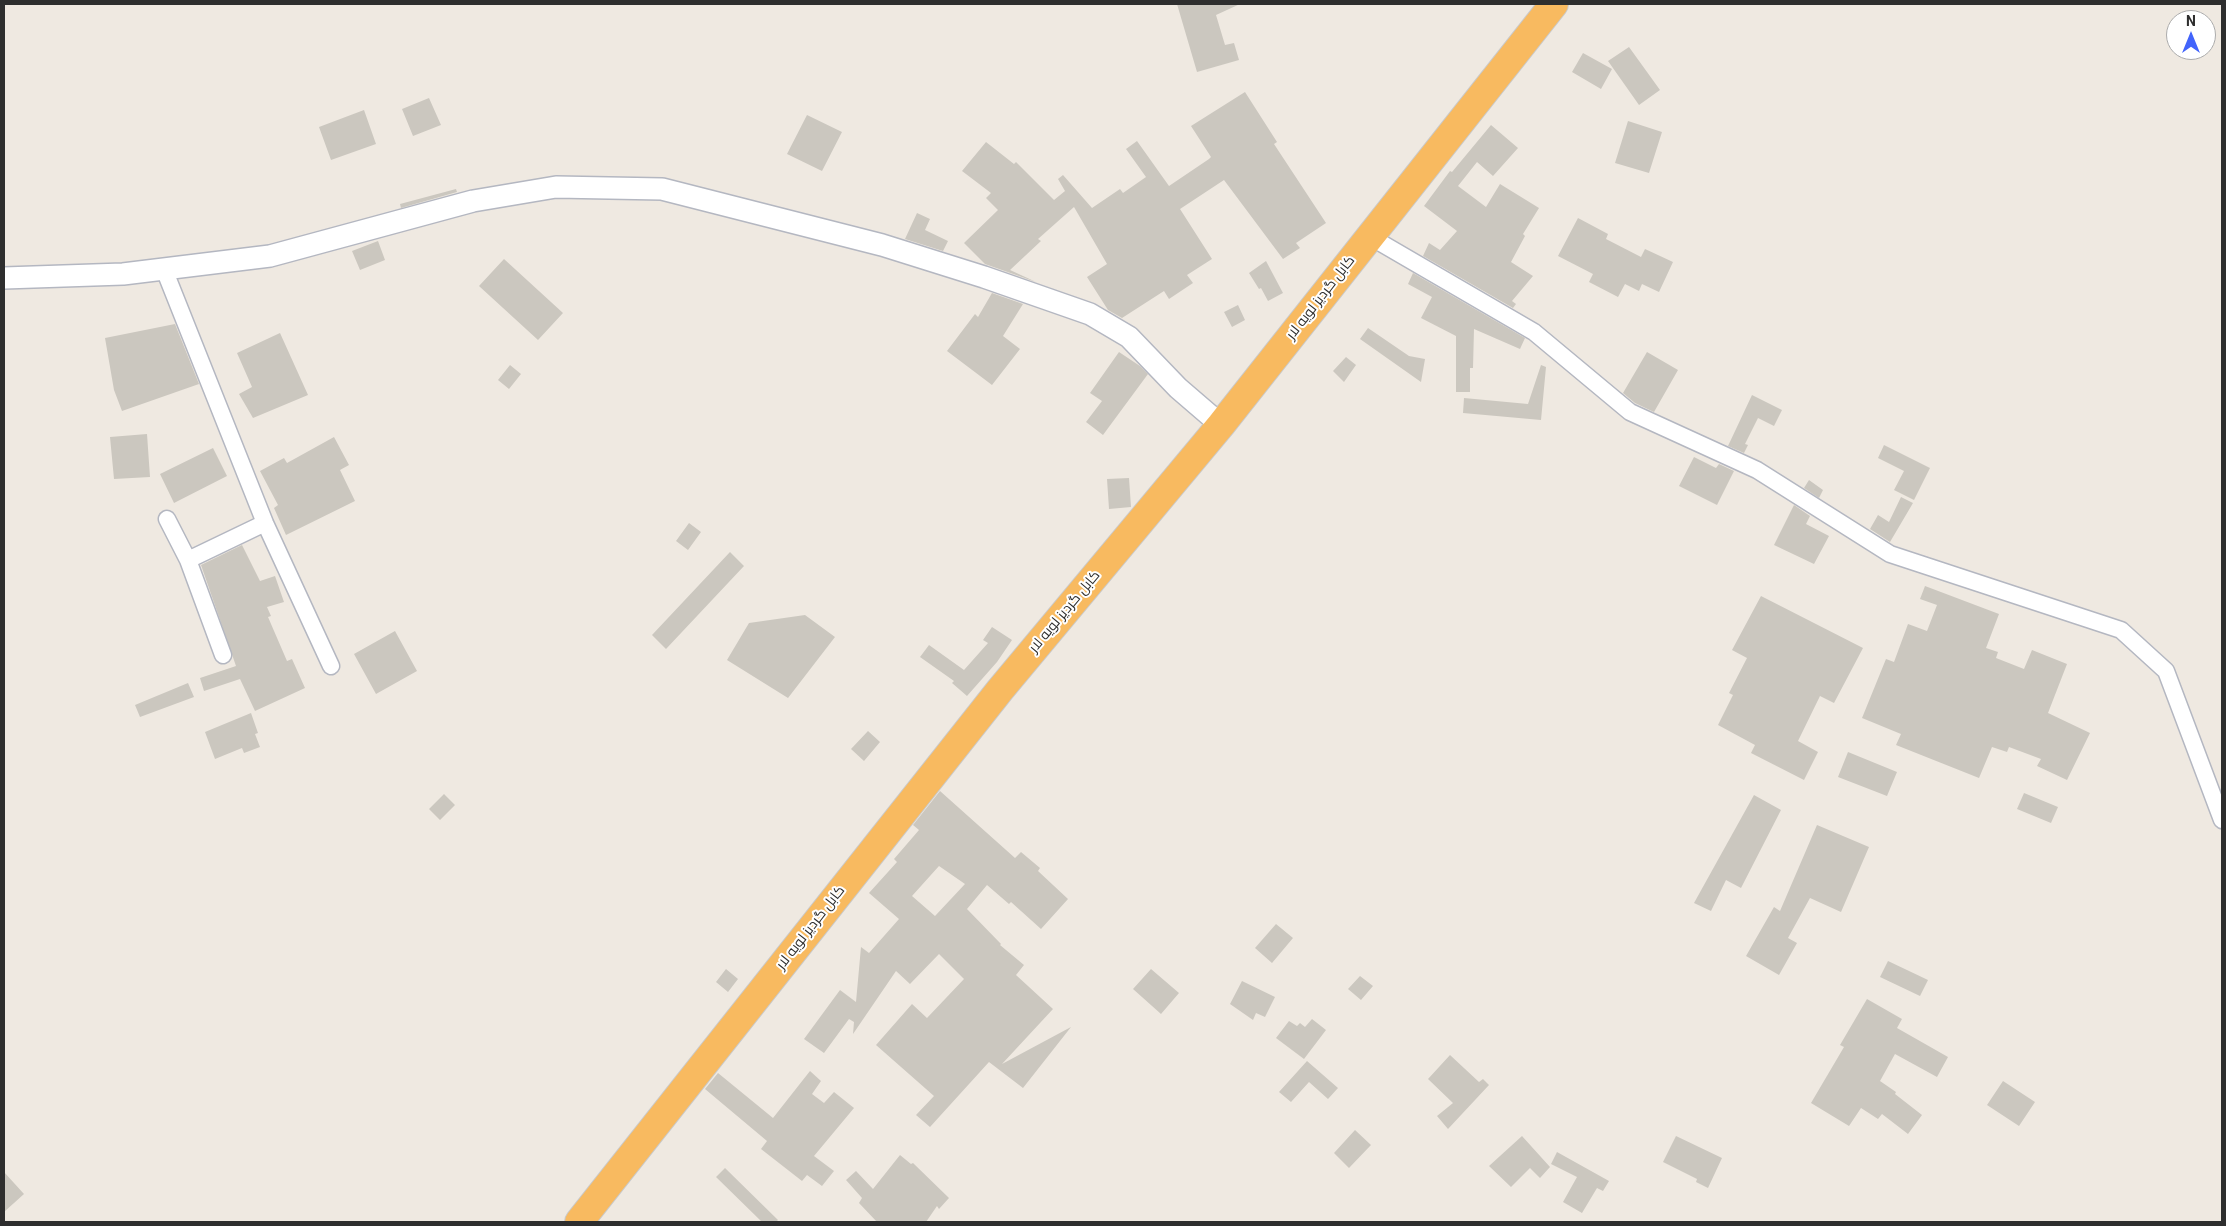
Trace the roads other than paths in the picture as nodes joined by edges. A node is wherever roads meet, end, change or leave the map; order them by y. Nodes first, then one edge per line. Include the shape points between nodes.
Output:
1 (1554, 4) edge
2 (1369, 236) junction
3 (164, 269) junction
4 (4, 278) edge
5 (1220, 425) junction
6 (167, 519) dead end
7 (265, 523) junction
8 (188, 560) junction
9 (223, 656) dead end
10 (331, 666) dead end
11 (2222, 820) edge
12 (578, 1222) edge

1 - 2 highway, کابل گردیز لویه لار
2 - 5 highway, کابل گردیز لویه لار
2 - 11 street via 1534,332 1630,412 1757,470 1890,554 2121,630 2166,671
3 - 4 street via 123,274
3 - 5 street via 270,256 473,201 556,187 662,189 882,245 1090,314 1129,337 1178,388
3 - 7 street
5 - 12 highway, کابل گردیز لویه لار via 1000,690
6 - 8 street
7 - 8 street
7 - 10 street
8 - 9 street

